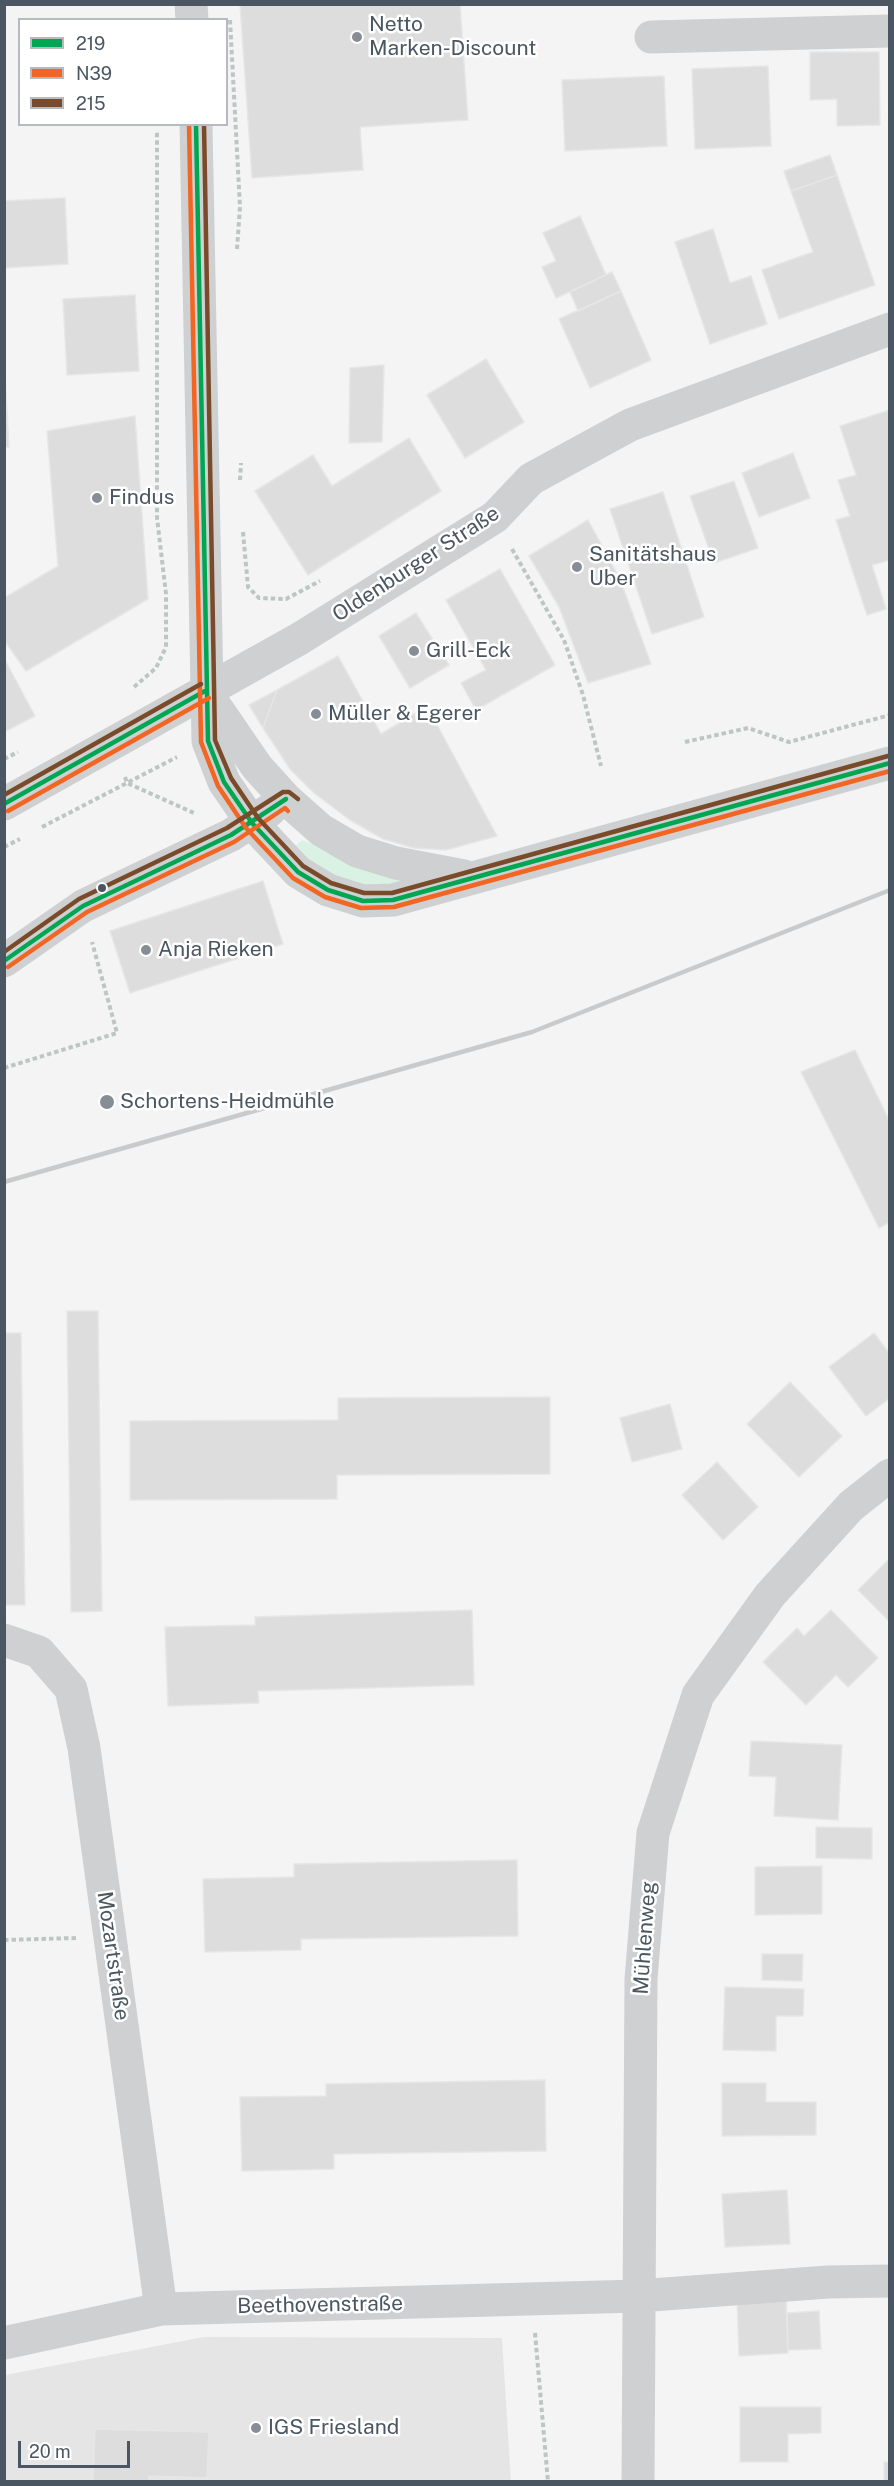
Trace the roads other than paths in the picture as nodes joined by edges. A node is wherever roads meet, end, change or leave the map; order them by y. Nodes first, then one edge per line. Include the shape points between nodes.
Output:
1 (890, 31) edge
2 (651, 37) dead end
3 (196, 126) edge
4 (890, 329) edge
5 (205, 691) junction
6 (890, 763) edge
7 (286, 799) junction
8 (4, 804) edge
9 (252, 823) junction
10 (476, 877) junction
11 (4, 961) edge
12 (890, 1475) edge
13 (4, 1640) edge
14 (890, 2281) edge
15 (638, 2296) junction
16 (161, 2309) junction
17 (4, 2343) edge
18 (638, 2481) edge

1 - 2 street
3 - 5 street
4 - 5 street, Oldenburger Straße via 630,425 531,479 495,517 299,639
5 - 7 street via 257,766
5 - 8 street, Oldenburger Straße
5 - 9 street via 208,741 224,782
6 - 10 street
7 - 9 street
7 - 10 street via 321,830 357,851 396,863
9 - 10 street via 298,872 328,890 363,901 393,900
9 - 11 street via 83,906
12 - 15 street, Mühlenweg via 851,1506 770,1595 698,1695 652,1833 641,1980
13 - 16 street, Mozartstraße via 39,1652 71,1689 84,1748
14 - 15 street, Beethovenstraße
15 - 16 street, Beethovenstraße
15 - 18 street, Mühlenweg
16 - 17 street, Beethovenstraße

